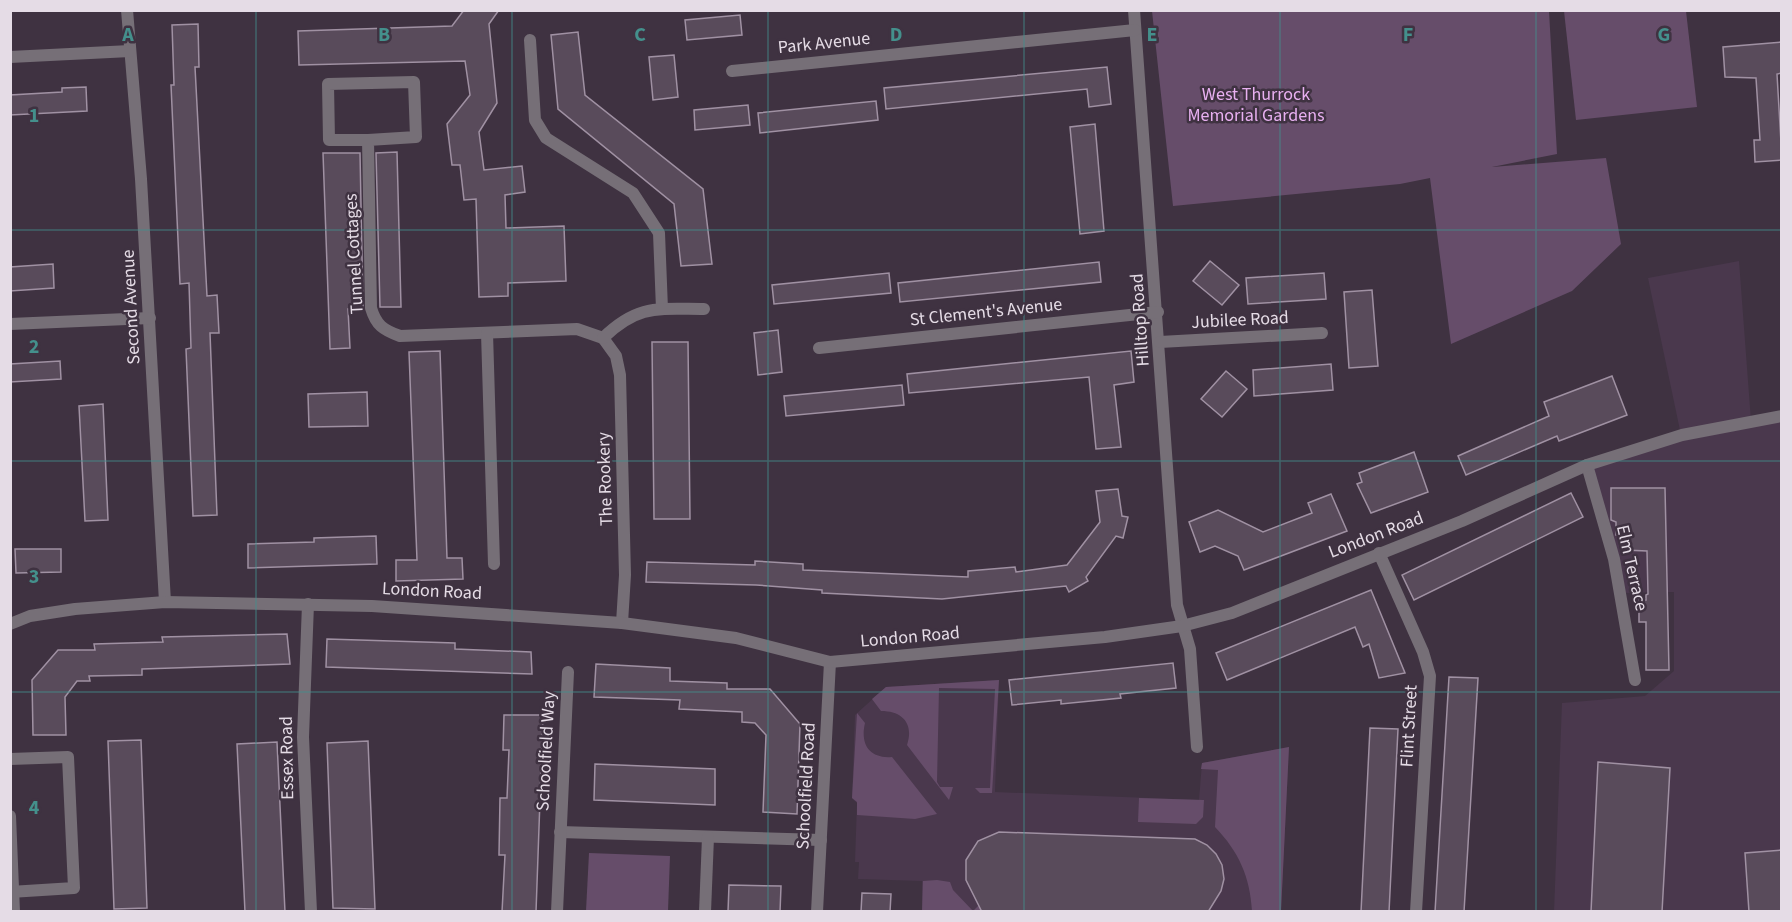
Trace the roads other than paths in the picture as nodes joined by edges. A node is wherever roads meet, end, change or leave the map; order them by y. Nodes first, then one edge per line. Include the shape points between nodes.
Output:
1 (127, 10) edge
2 (1134, 10) edge
3 (1135, 30) junction
4 (530, 40) dead end
5 (130, 51) junction
6 (10, 57) edge
7 (732, 71) dead end
8 (368, 140) junction
9 (662, 309) junction
10 (704, 309) dead end
11 (1158, 312) junction
12 (150, 318) junction
13 (10, 324) edge
14 (487, 333) junction
15 (1322, 333) dead end
16 (603, 338) junction
17 (1160, 342) junction
18 (819, 348) dead end
19 (1782, 416) edge
20 (1587, 465) junction
21 (1379, 553) junction
22 (494, 564) dead end
23 (165, 602) junction
24 (308, 604) junction
25 (622, 623) junction
26 (10, 624) edge
27 (1182, 626) junction
28 (830, 662) junction
29 (568, 672) dead end
30 (1635, 680) dead end
31 (1197, 747) dead end
32 (10, 759) edge
33 (10, 816) edge
34 (560, 832) junction
35 (708, 837) junction
36 (821, 840) junction
37 (12, 892) edge
38 (14, 912) edge
39 (311, 912) edge
40 (557, 912) edge
41 (705, 912) edge
42 (818, 912) edge
43 (1416, 912) edge

1 - 5 street, Second Avenue
2 - 3 street, Hilltop Road
3 - 7 street, Park Avenue
3 - 11 street, Hilltop Road
4 - 9 street via 535,120 546,138 633,193 659,233
5 - 6 street
5 - 12 street, Second Avenue
8 - 8 street via 329,140 328,84 414,82 416,137
8 - 14 street, Tunnel Cottages via 371,308 375,322 400,336
9 - 10 street
9 - 16 street via 628,316
11 - 17 street, Hilltop Road
11 - 18 street, St Clement's Avenue
12 - 13 street
12 - 23 street, Second Avenue
14 - 16 street, Tunnel Cottages via 578,329
14 - 22 street
15 - 17 street, Jubilee Road
16 - 25 street, The Rookery via 616,356 620,375 625,575
17 - 27 street, Hilltop Road via 1177,605
19 - 20 street, London Road via 1682,435
20 - 21 street, London Road
20 - 30 street, Elm Terrace via 1614,560
21 - 27 street, London Road via 1232,613
21 - 43 street, Flint Street via 1430,676
23 - 24 street, London Road
23 - 26 street, London Road via 75,609 30,616
24 - 25 street, London Road via 461,610
24 - 39 street, Essex Road via 303,736
25 - 28 street, London Road via 736,638
27 - 28 street, London Road via 1105,637
27 - 31 street, Hilltop Road via 1190,649
28 - 36 street, Schoolfield Road
29 - 34 street, Schoolfield Way
32 - 37 street via 68,757 74,888
33 - 37 street
34 - 35 street, Schoolfield Way
34 - 40 street, Schoolfield Way
35 - 36 street, Schoolfield Way
35 - 41 street
36 - 42 street, Schoolfield Road
37 - 38 street

